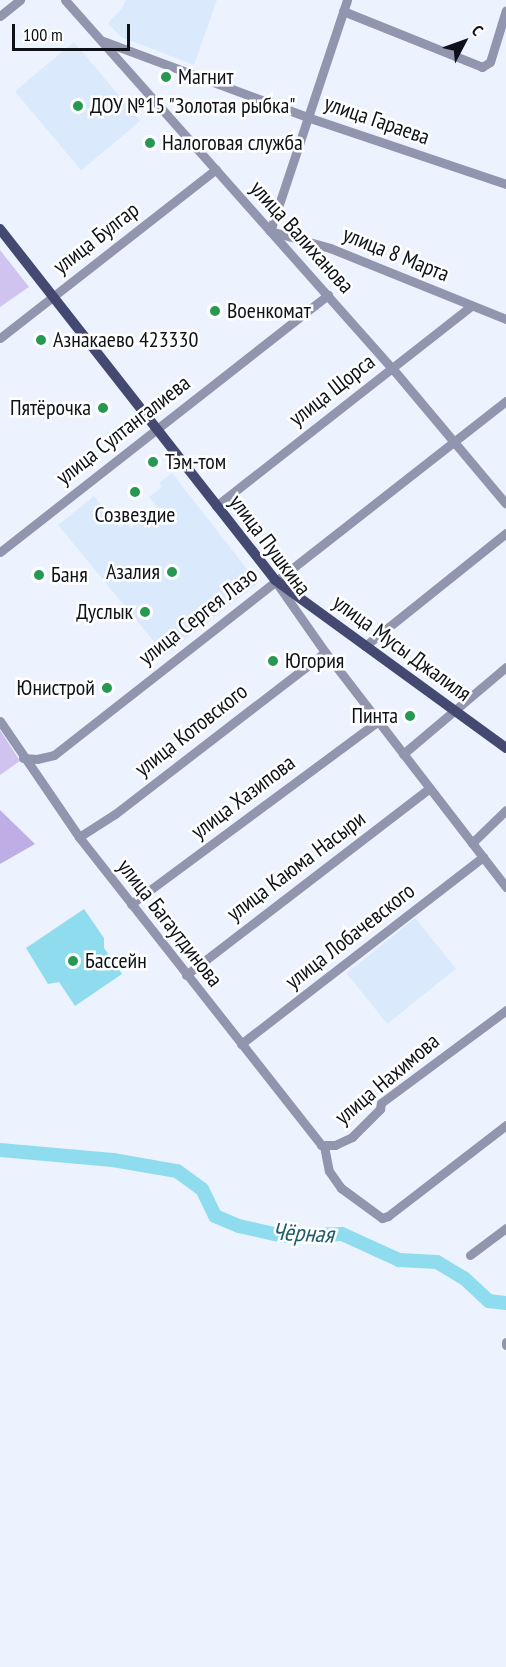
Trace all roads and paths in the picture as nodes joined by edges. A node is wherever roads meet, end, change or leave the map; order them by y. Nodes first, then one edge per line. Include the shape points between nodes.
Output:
1 (20, 0) edge
2 (65, 0) edge
3 (346, 0) edge
4 (506, 10) edge
5 (343, 11) junction
6 (0, 16) edge
7 (101, 40) junction
8 (307, 117) junction
9 (216, 169) junction
10 (506, 184) edge
11 (0, 229) edge
12 (270, 231) junction
13 (328, 295) junction
14 (53, 297) junction
15 (472, 305) junction
16 (506, 319) edge
17 (0, 338) edge
18 (392, 368) junction
19 (506, 401) edge
20 (155, 428) junction
21 (454, 444) junction
22 (506, 504) edge
23 (216, 506) junction
24 (506, 533) edge
25 (0, 552) edge
26 (275, 580) junction
27 (365, 646) junction
28 (325, 652) junction
29 (506, 667) edge
30 (454, 710) junction
31 (0, 721) edge
32 (378, 721) junction
33 (506, 748) edge
34 (403, 754) junction
35 (23, 758) junction
36 (429, 788) junction
37 (506, 810) edge
38 (79, 837) junction
39 (472, 843) junction
40 (483, 857) junction
41 (506, 887) edge
42 (131, 904) junction
43 (186, 975) junction
44 (506, 1010) edge
45 (241, 1044) junction
46 (506, 1125) edge
47 (321, 1144) junction
48 (506, 1228) edge
49 (470, 1255) dead end

1 - 6 street
2 - 7 street, улица Валиханова
3 - 5 street
4 - 5 street via 490,62 482,67
5 - 8 street
7 - 8 street, улица Гараева
7 - 9 street, улица Валиханова
8 - 10 street, улица Гараева
8 - 12 street
9 - 12 street, улица Валиханова
9 - 14 street, улица Булгар
11 - 14 main road, улица Пушкина
12 - 13 street, улица Валиханова
12 - 15 street, улица 8 Марта via 330,248
13 - 18 street, улица Валиханова
13 - 20 street, улица Султангалиева
14 - 17 street, улица Булгар
14 - 20 main road, улица Пушкина
15 - 16 street, улица 8 Марта
15 - 18 street, улица Щорса
18 - 21 street, улица Валиханова
18 - 23 street, улица Щорса
19 - 21 street, улица Сергея Лазо
20 - 23 main road, улица Пушкина
20 - 25 street, улица Султангалиева
21 - 22 street, улица Валиханова
21 - 26 street, улица Сергея Лазо
23 - 26 main road, улица Пушкина
24 - 27 street
26 - 27 main road, улица Мусы Джалиля
26 - 28 street, улица Пушкина
26 - 35 street, улица Сергея Лазо via 54,755
27 - 30 main road, улица Мусы Джалиля
28 - 32 street, улица Пушкина
28 - 38 street, улица Котовского via 116,814
29 - 30 street
30 - 33 main road, улица Мусы Джалиля
30 - 34 street
31 - 35 street, улица Багаутдинова
32 - 34 street, улица Пушкина
32 - 42 street, улица Хазипова
34 - 36 street, улица Пушкина
35 - 38 street, улица Багаутдинова
36 - 39 street, улица Пушкина
36 - 43 street, улица Каюма Насыри
37 - 39 street
38 - 42 street, улица Багаутдинова
39 - 40 street, улица Пушкина
40 - 41 street, улица Пушкина
40 - 45 street, улица Лобачевского
42 - 43 street, улица Багаутдинова
43 - 45 street, улица Багаутдинова
44 - 47 street, улица Нахимова via 381,1103 380,1109 352,1137 335,1145
45 - 47 street, улица Багаутдинова
46 - 47 street via 385,1217 376,1215 341,1188 329,1171
48 - 49 street

